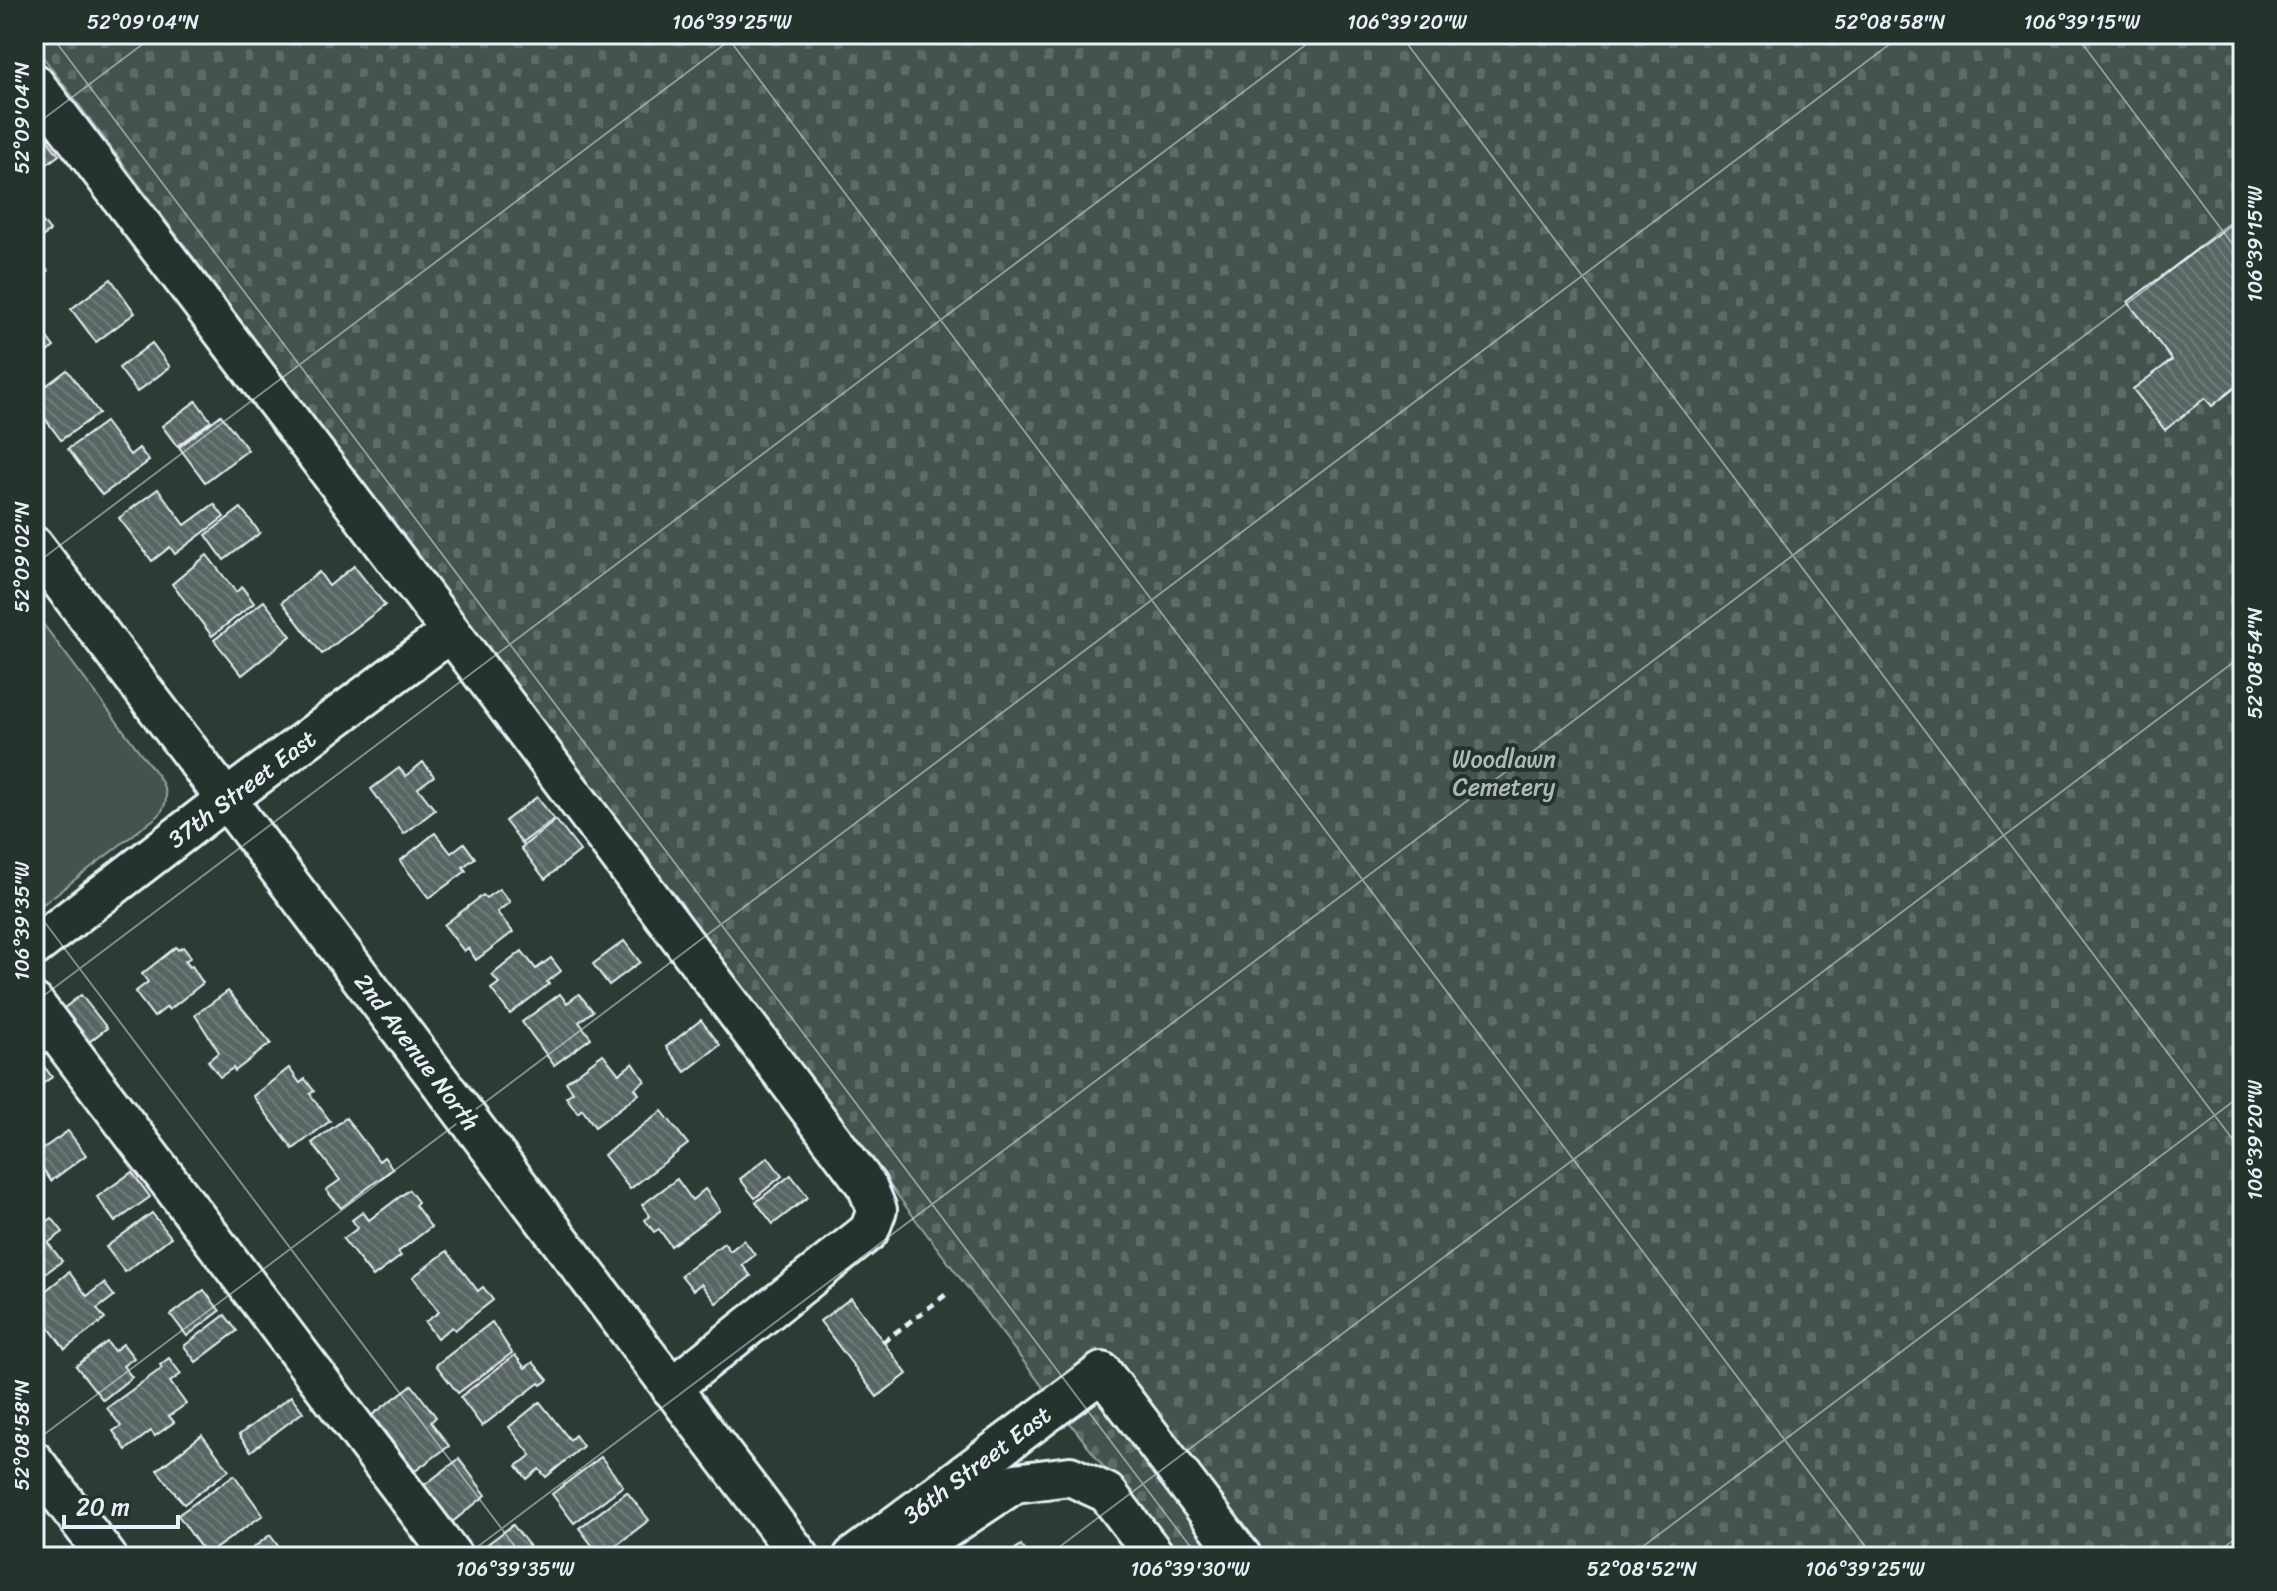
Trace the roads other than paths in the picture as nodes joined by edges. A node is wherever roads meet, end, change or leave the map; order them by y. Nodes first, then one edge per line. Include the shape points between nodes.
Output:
1 (34, 83) edge
2 (34, 546) edge
3 (451, 632) junction
4 (225, 800) junction
5 (34, 947) edge
6 (34, 1003) edge
7 (671, 1388) junction
8 (34, 1461) edge
9 (107, 1557) edge
10 (453, 1557) edge
11 (800, 1557) edge
12 (853, 1557) edge
13 (910, 1557) edge
14 (1156, 1557) edge
15 (1242, 1557) edge

1 - 3 street
2 - 4 street, 2nd Avenue North
3 - 4 street, 37th Street East
3 - 7 street via 867,1186 877,1210 869,1231
4 - 5 street, 37th Street East
4 - 7 street, 2nd Avenue North
6 - 10 street
7 - 11 street, 2nd Avenue North
8 - 9 street
12 - 15 street, 36th Street East via 1102,1372
13 - 14 street via 1015,1483 1070,1476 1107,1493

